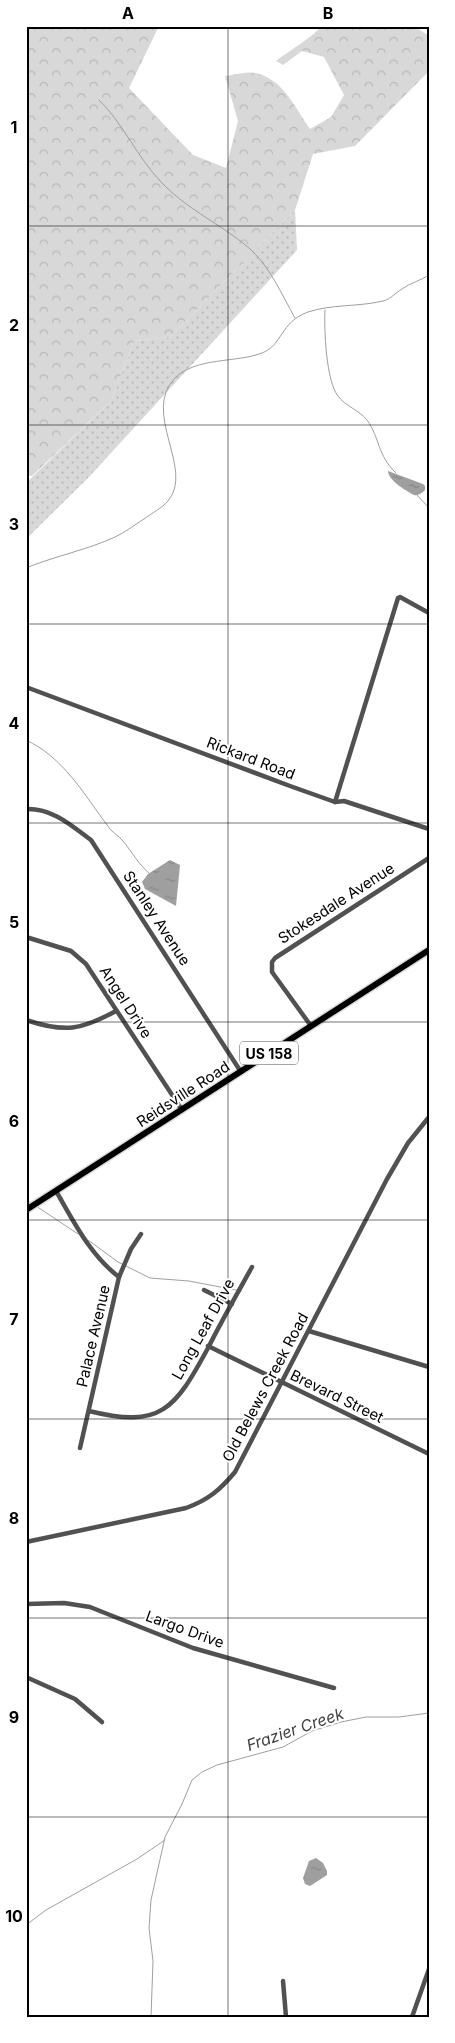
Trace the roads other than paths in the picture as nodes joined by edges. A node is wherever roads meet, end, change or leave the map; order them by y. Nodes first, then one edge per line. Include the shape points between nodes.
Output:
1 (429, 613) edge
2 (26, 687) edge
3 (335, 802) junction
4 (26, 809) edge
5 (429, 830) edge
6 (429, 858) edge
7 (26, 937) edge
8 (429, 950) edge
9 (116, 1011) junction
10 (26, 1020) edge
11 (311, 1026) junction
12 (241, 1072) junction
13 (182, 1110) junction
14 (429, 1117) edge
15 (56, 1191) junction
16 (26, 1210) edge
17 (141, 1234) dead end
18 (252, 1267) dead end
19 (119, 1277) junction
20 (204, 1290) dead end
21 (232, 1304) junction
22 (309, 1331) junction
23 (208, 1346) junction
24 (429, 1367) edge
25 (282, 1383) junction
26 (89, 1411) junction
27 (80, 1448) dead end
28 (429, 1454) edge
29 (26, 1542) edge
30 (26, 1604) edge
31 (26, 1677) edge
32 (334, 1688) dead end
33 (102, 1722) dead end
34 (429, 1969) edge
35 (282, 1980) dead end
36 (286, 2017) edge
37 (412, 2017) edge

1 - 3 street via 400,597
2 - 3 street, Rickard Road
3 - 5 street, Rickard Road via 344,801
4 - 12 street, Stanley Avenue via 58,816 90,840
6 - 11 street, Stokesdale Avenue via 275,958 272,972
7 - 9 street, Angel Drive via 79,956
8 - 11 highway, Reidsville Road / US 158
9 - 10 street via 93,1024 73,1029 50,1028
9 - 13 street, Angel Drive
11 - 12 highway, Reidsville Road / US 158
12 - 13 highway, Reidsville Road / US 158
13 - 15 highway, Reidsville Road / US 158
14 - 22 street, Old Belews Creek Road via 408,1143 387,1178
15 - 16 highway, Reidsville Road / US 158
15 - 19 street via 100,1262
17 - 19 street, Palace Avenue via 130,1249
18 - 21 street, Long Leaf Drive
19 - 26 street, Palace Avenue
20 - 21 street
21 - 23 street, Long Leaf Drive
22 - 24 street
22 - 25 street, Old Belews Creek Road
23 - 25 street, Brevard Street
23 - 26 street, Long Leaf Drive via 187,1386 162,1410 125,1419
25 - 28 street, Brevard Street
25 - 29 street, Old Belews Creek Road via 235,1472 220,1490 206,1500 186,1508
26 - 27 street, Palace Avenue
30 - 32 street, Largo Drive via 64,1603 90,1607 193,1648
31 - 33 street via 75,1699
34 - 37 street
35 - 36 street

